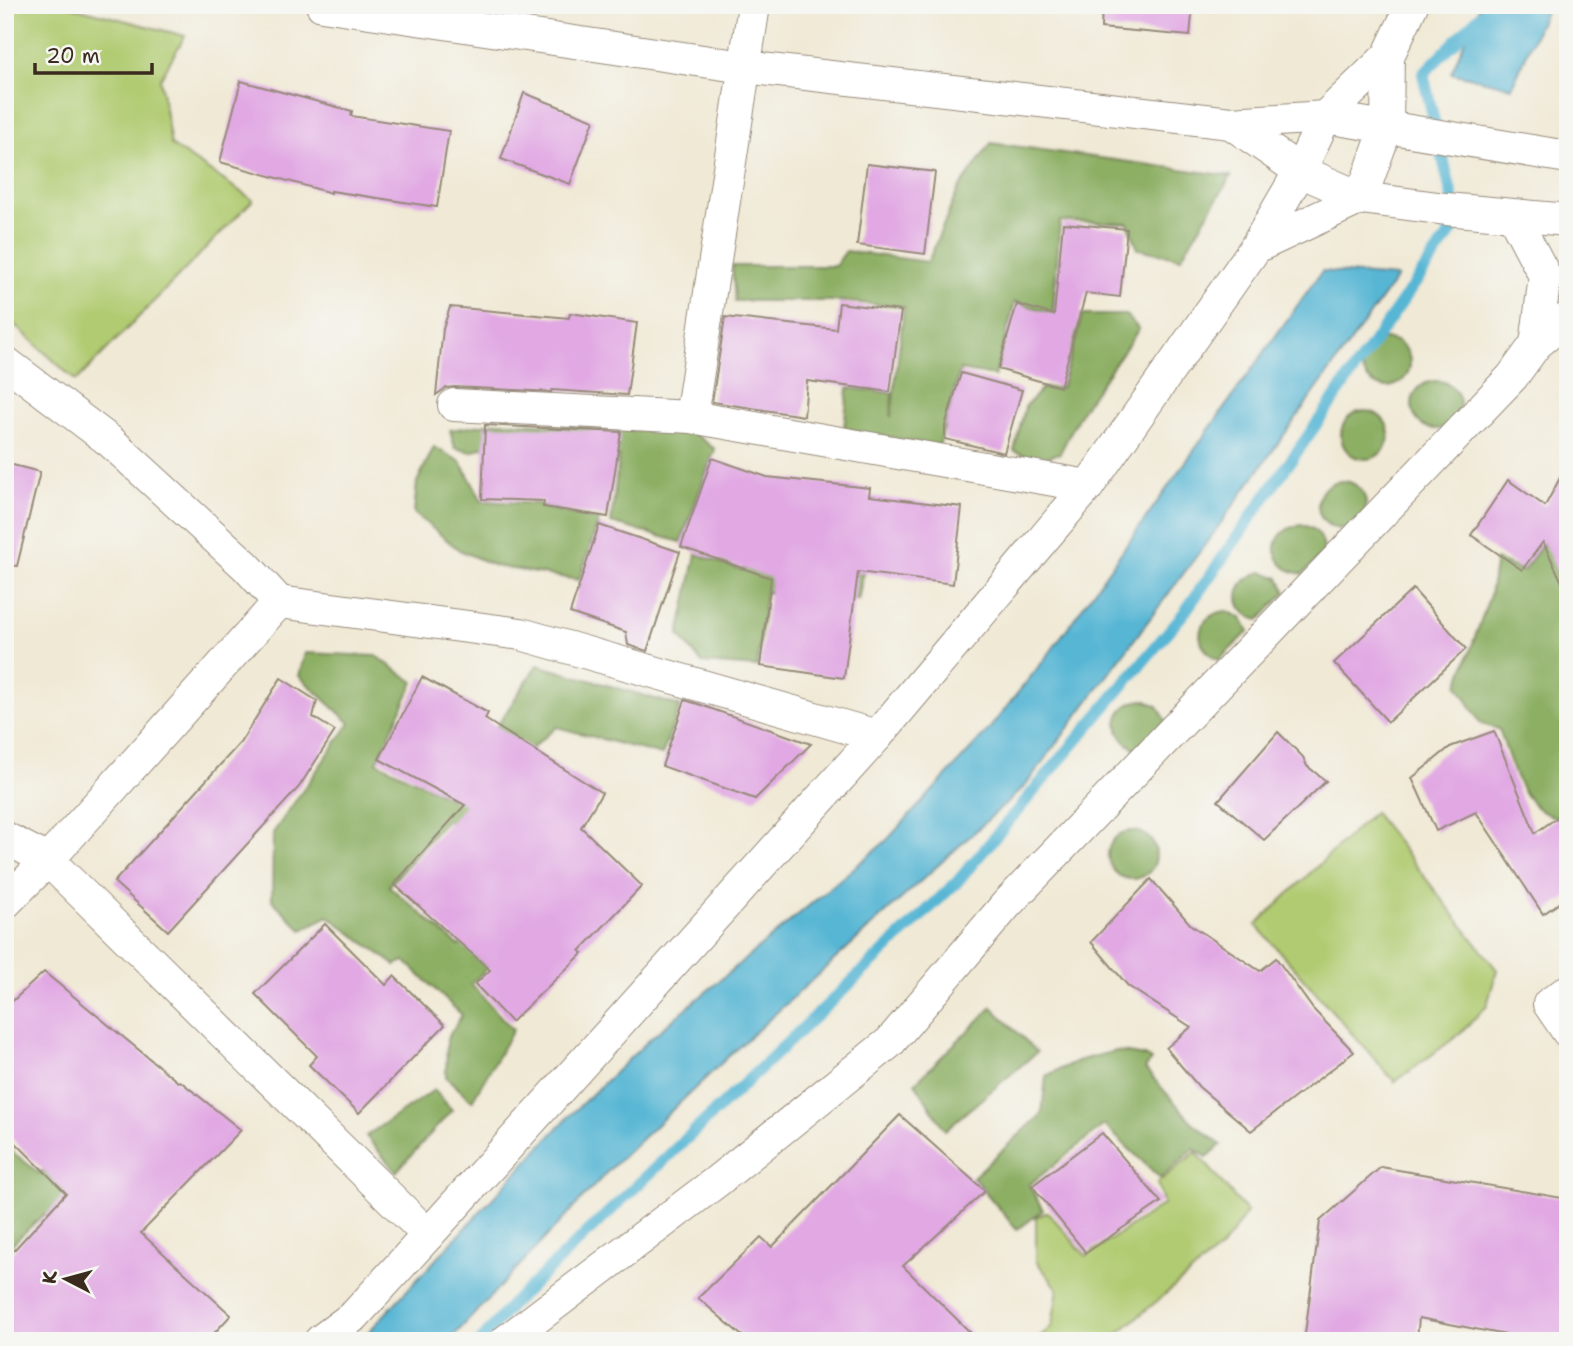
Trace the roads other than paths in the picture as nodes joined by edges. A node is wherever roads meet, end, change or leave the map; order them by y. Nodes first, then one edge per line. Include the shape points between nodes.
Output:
1 (322, 5) edge
2 (754, 5) edge
3 (1412, 5) edge
4 (1388, 56) junction
5 (744, 67) junction
6 (1325, 117) junction
7 (1231, 123) junction
8 (1387, 126) junction
9 (1568, 157) edge
10 (1300, 172) junction
11 (1360, 198) junction
12 (1514, 216) junction
13 (1568, 220) edge
14 (1255, 247) junction
15 (1568, 318) edge
16 (1536, 344) junction
17 (5, 362) edge
18 (454, 405) dead end
19 (691, 416) junction
20 (1088, 486) junction
21 (279, 602) junction
22 (877, 736) junction
23 (5, 838) edge
24 (48, 860) junction
25 (5, 903) edge
26 (1568, 991) edge
27 (1568, 1032) edge
28 (428, 1235) junction
29 (320, 1341) edge
30 (506, 1341) edge

1 - 5 street
2 - 5 street
3 - 4 street
4 - 6 street
4 - 8 street
5 - 7 street
5 - 19 street
6 - 7 street
6 - 8 street
6 - 10 street
7 - 10 street
8 - 9 street
8 - 11 street
10 - 11 street
10 - 14 street
11 - 12 street
11 - 14 street
12 - 13 street
12 - 16 street via 1545,276
14 - 20 street
15 - 16 street
16 - 30 street via 1512,377 1006,905 890,1042 716,1182
17 - 21 street via 111,442
18 - 19 street
19 - 20 street
20 - 22 street
21 - 22 street via 521,634
21 - 24 street
22 - 28 street
23 - 24 street
24 - 25 street
24 - 28 street
26 - 27 street via 1549,1004
28 - 29 street via 355,1315

